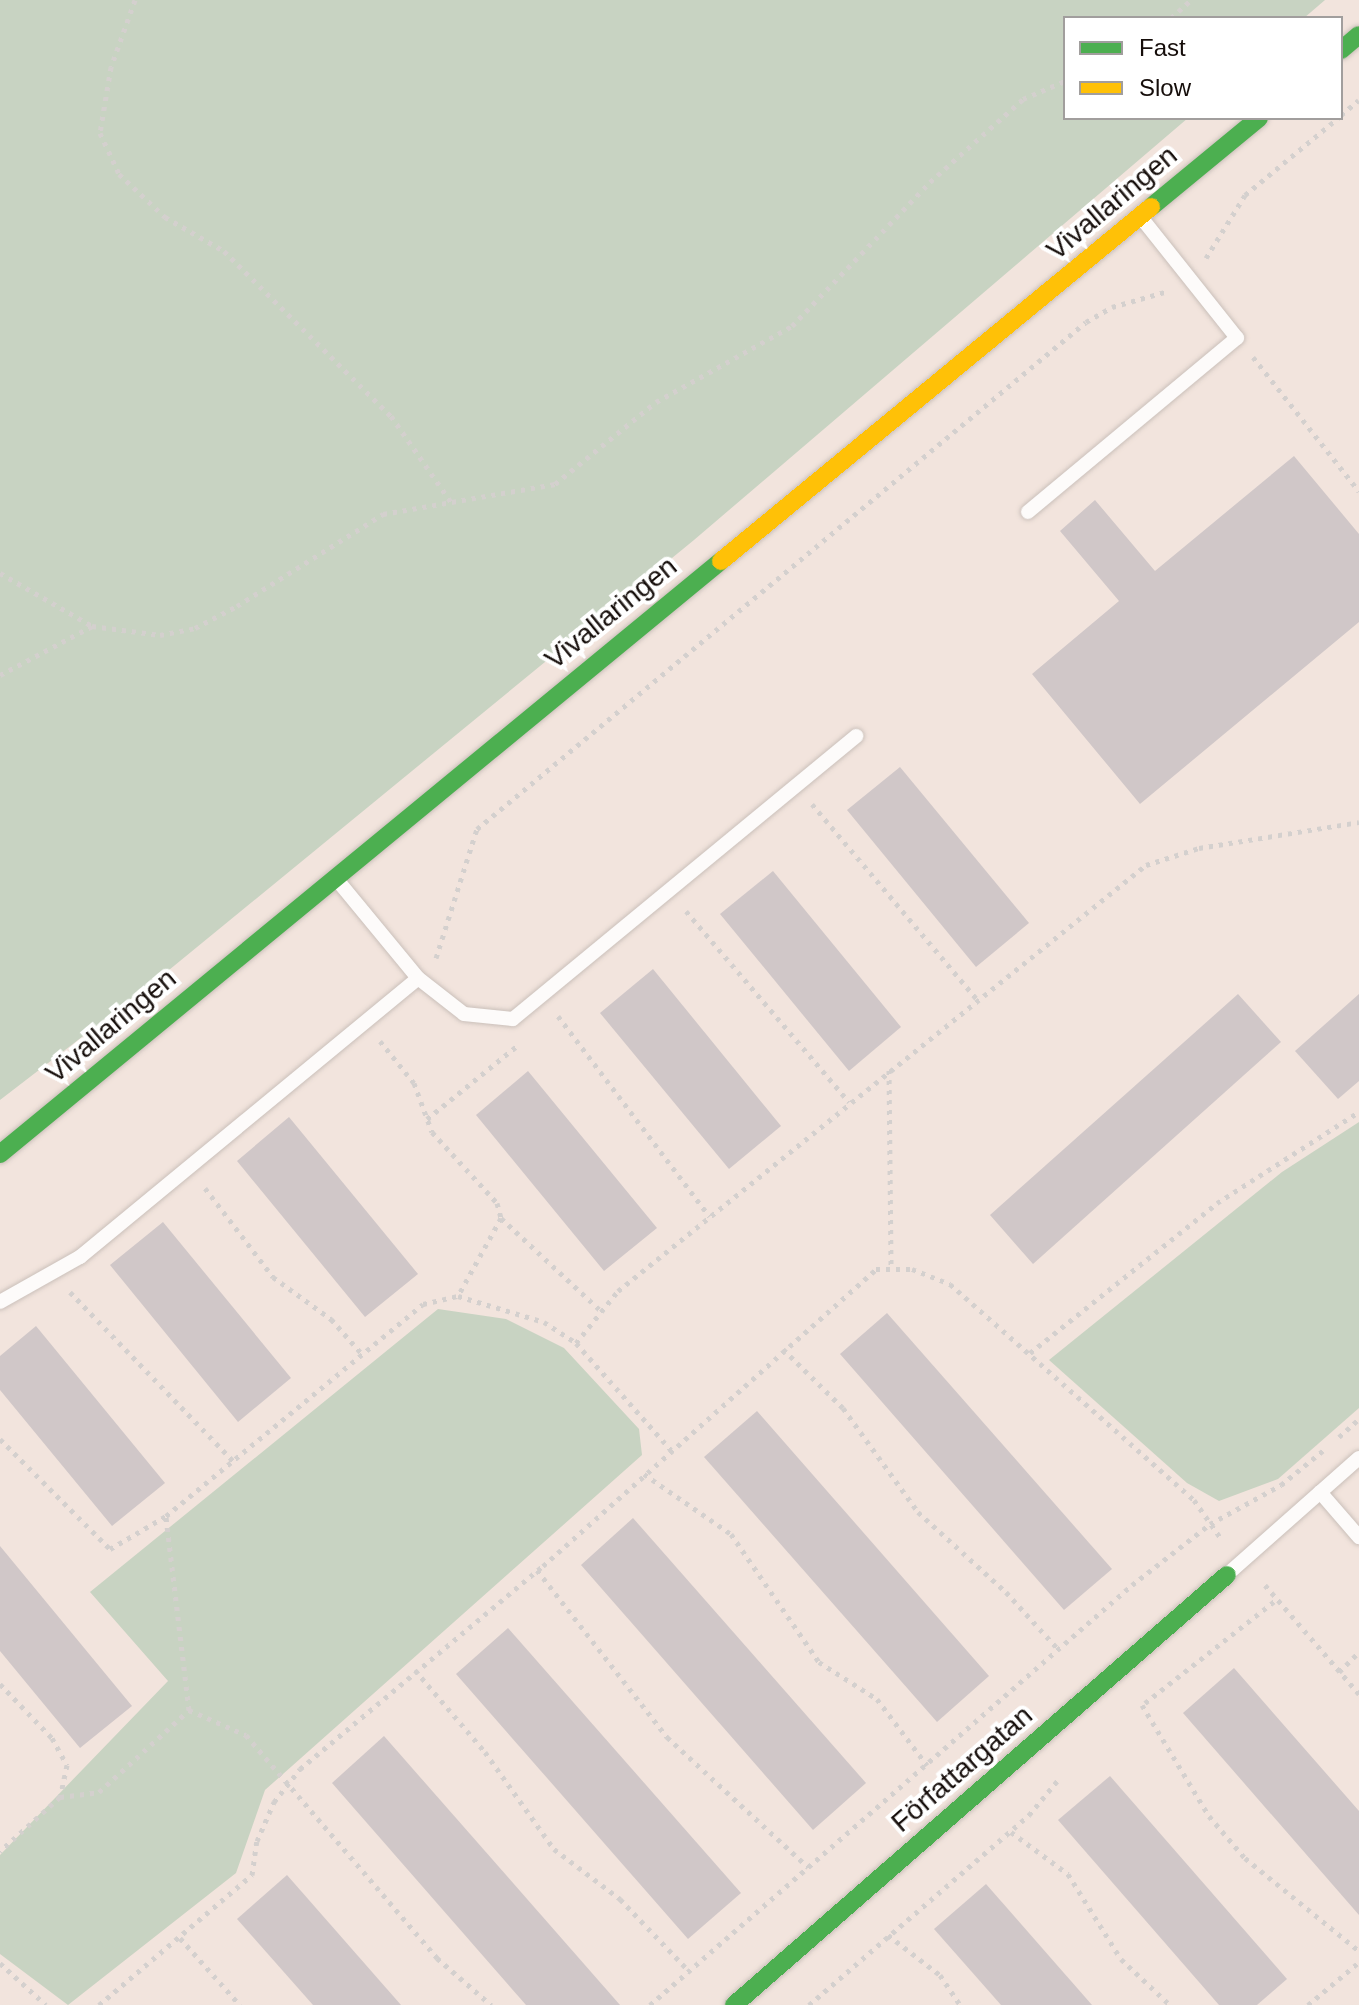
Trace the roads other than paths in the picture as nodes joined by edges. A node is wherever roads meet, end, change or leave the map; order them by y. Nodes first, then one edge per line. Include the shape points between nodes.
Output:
1 (1359, 35) edge
2 (1343, 48) edge
3 (1257, 120) edge
4 (1140, 216) junction
5 (1028, 512) dead end
6 (856, 736) dead end
7 (336, 877) junction
8 (418, 978) junction
9 (0, 1154) edge
10 (0, 1302) edge
11 (1359, 1458) edge
12 (1320, 1492) junction
13 (1359, 1537) edge
14 (1227, 1575) joint
15 (734, 2005) edge

1 - 2 street
3 - 4 street, Vivallaringen
4 - 5 lane via 1237,338
4 - 7 street, Vivallaringen
6 - 8 lane via 513,1019 464,1014
7 - 8 lane
7 - 9 street, Vivallaringen
8 - 10 lane via 55,1274
11 - 12 lane
12 - 13 lane
12 - 14 lane
14 - 15 street, Författargatan

